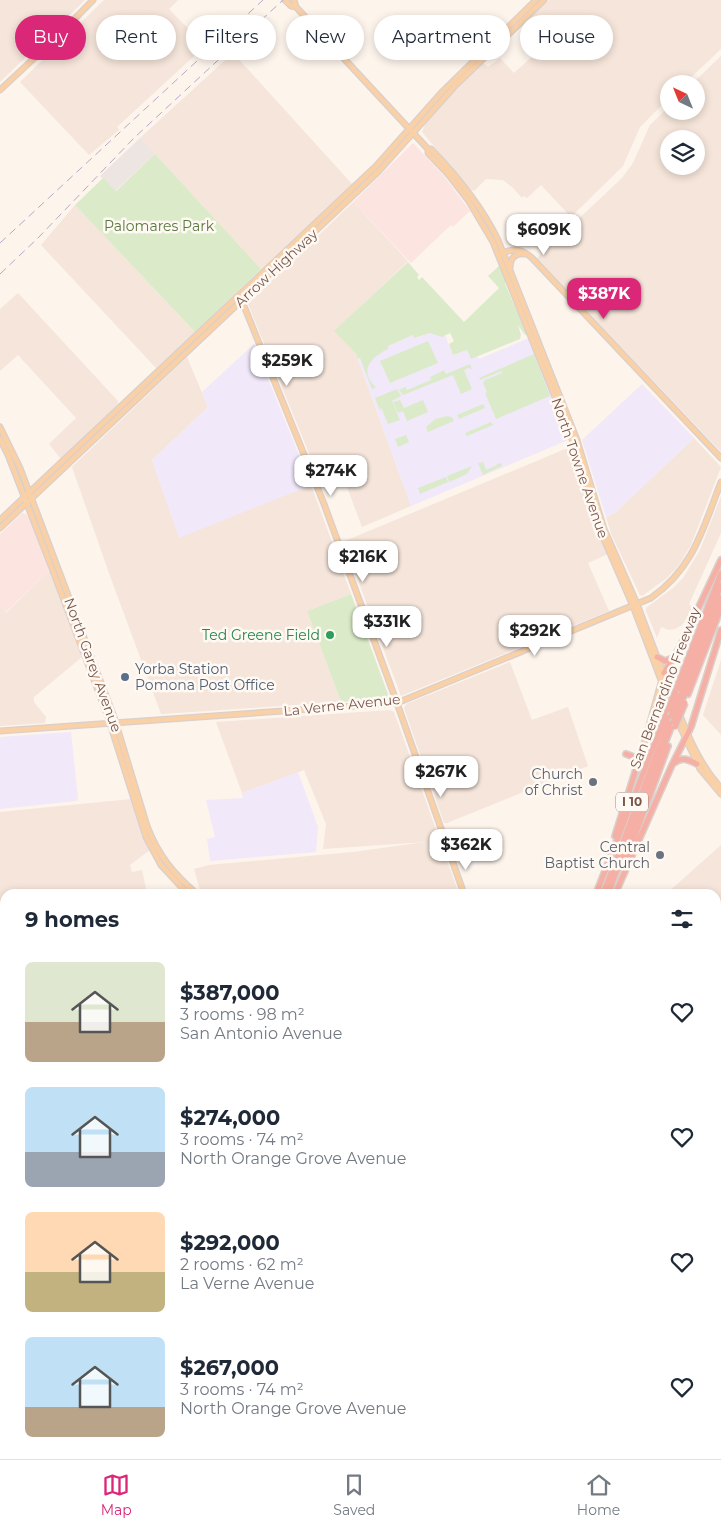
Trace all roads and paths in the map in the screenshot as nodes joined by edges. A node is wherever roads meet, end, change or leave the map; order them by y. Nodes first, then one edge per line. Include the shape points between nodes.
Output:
1 (93, 0) edge
2 (286, 0) edge
3 (294, 0) edge
4 (536, 0) edge
5 (544, 0) edge
6 (296, 7) junction
7 (0, 90) edge
8 (409, 129) junction
9 (413, 133) junction
10 (286, 251) junction
11 (500, 253) junction
12 (528, 254) junction
13 (290, 256) junction
14 (510, 270) junction
15 (236, 298) junction
16 (240, 302) junction
17 (0, 427) edge
18 (0, 439) edge
19 (721, 458) edge
20 (721, 482) edge
21 (29, 493) junction
22 (24, 497) junction
23 (31, 498) junction
24 (26, 503) junction
25 (0, 520) edge
26 (0, 528) edge
27 (42, 543) junction
28 (55, 560) junction
29 (721, 560) edge
30 (51, 566) junction
31 (721, 573) edge
32 (62, 579) junction
33 (721, 585) edge
34 (721, 598) edge
35 (635, 605) junction
36 (721, 608) edge
37 (721, 630) edge
38 (79, 642) junction
39 (87, 646) junction
40 (657, 656) junction
41 (673, 658) junction
42 (663, 676) junction
43 (668, 692) junction
44 (681, 697) junction
45 (656, 701) junction
46 (397, 703) junction
47 (670, 713) junction
48 (110, 722) junction
49 (115, 722) junction
50 (674, 725) junction
51 (0, 731) edge
52 (686, 737) junction
53 (643, 747) joint
54 (626, 754) dead end
55 (638, 763) junction
56 (697, 764) junction
57 (672, 765) junction
58 (721, 788) edge
59 (721, 794) edge
60 (188, 889) edge
61 (189, 889) edge
62 (462, 889) edge
63 (598, 889) edge
64 (598, 889) edge
65 (605, 889) edge
66 (610, 889) edge
67 (616, 889) edge
68 (616, 889) edge

1 - 7 main road
2 - 6 main road, North Towne Avenue
3 - 6 main road, North Towne Avenue
4 - 8 main road, Arrow Highway
5 - 9 main road, Arrow Highway via 456,85
6 - 8 main road, North Towne Avenue
8 - 9 main road, North Towne Avenue
8 - 10 main road, Arrow Highway via 376,166
9 - 11 main road, North Towne Avenue via 468,200
9 - 13 main road, Arrow Highway via 378,172
10 - 13 main road
10 - 15 main road, Arrow Highway
11 - 12 main road via 517,250
11 - 14 main road, North Towne Avenue
11 - 35 main road, North Towne Avenue via 573,442 600,530
12 - 14 main road via 514,257
12 - 19 main road
13 - 16 main road, Arrow Highway
14 - 35 main road, North Towne Avenue via 577,440 604,529
15 - 16 main road
15 - 21 main road, Arrow Highway
16 - 23 main road, Arrow Highway
16 - 46 main road via 324,504
17 - 21 main road, North Garey Avenue
18 - 22 main road, North Garey Avenue
20 - 35 main road, La Verne Avenue via 686,564 664,588
21 - 22 main road, Arrow Highway
21 - 23 main road, North Garey Avenue
22 - 24 main road, North Garey Avenue
22 - 25 main road, Arrow Highway
23 - 24 main road, Arrow Highway
23 - 28 main road, North Garey Avenue
24 - 26 main road, Arrow Highway
24 - 27 main road, North Garey Avenue
27 - 28 main road
27 - 30 main road, North Garey Avenue
28 - 32 main road, North Garey Avenue
29 - 41 highway
30 - 32 main road
30 - 38 main road, North Garey Avenue
31 - 44 highway, San Bernardino Freeway / I 10
32 - 39 main road, North Garey Avenue
33 - 44 highway
34 - 44 highway
35 - 40 main road, North Towne Avenue
35 - 42 main road, North Towne Avenue
35 - 46 main road, La Verne Avenue
36 - 44 highway, San Bernardino Freeway / I 10
37 - 52 highway
38 - 39 main road
38 - 48 main road, North Garey Avenue
39 - 49 main road, North Garey Avenue
40 - 41 highway via 665,660
40 - 42 main road, North Towne Avenue
41 - 42 highway
42 - 43 main road, North Towne Avenue
42 - 45 main road
43 - 45 main road
43 - 52 main road, North Towne Avenue
44 - 47 highway, San Bernardino Freeway / I 10, bridge
44 - 50 highway, San Bernardino Freeway / I 10, bridge
45 - 53 main road
46 - 49 main road, La Verne Avenue
46 - 62 main road
47 - 63 highway, San Bernardino Freeway / I 10
47 - 65 highway
48 - 49 main road, La Verne Avenue
48 - 51 main road, La Verne Avenue
48 - 60 main road, North Garey Avenue via 146,837 155,856 173,878
49 - 61 main road, North Garey Avenue via 152,840 169,868
50 - 66 highway
50 - 67 highway, San Bernardino Freeway / I 10
52 - 56 main road, North Towne Avenue
52 - 57 highway
52 - 58 main road, North Towne Avenue
53 - 55 highway
54 - 55 highway
55 - 64 highway
56 - 57 highway via 681,759
56 - 59 main road, North Towne Avenue
57 - 68 highway

